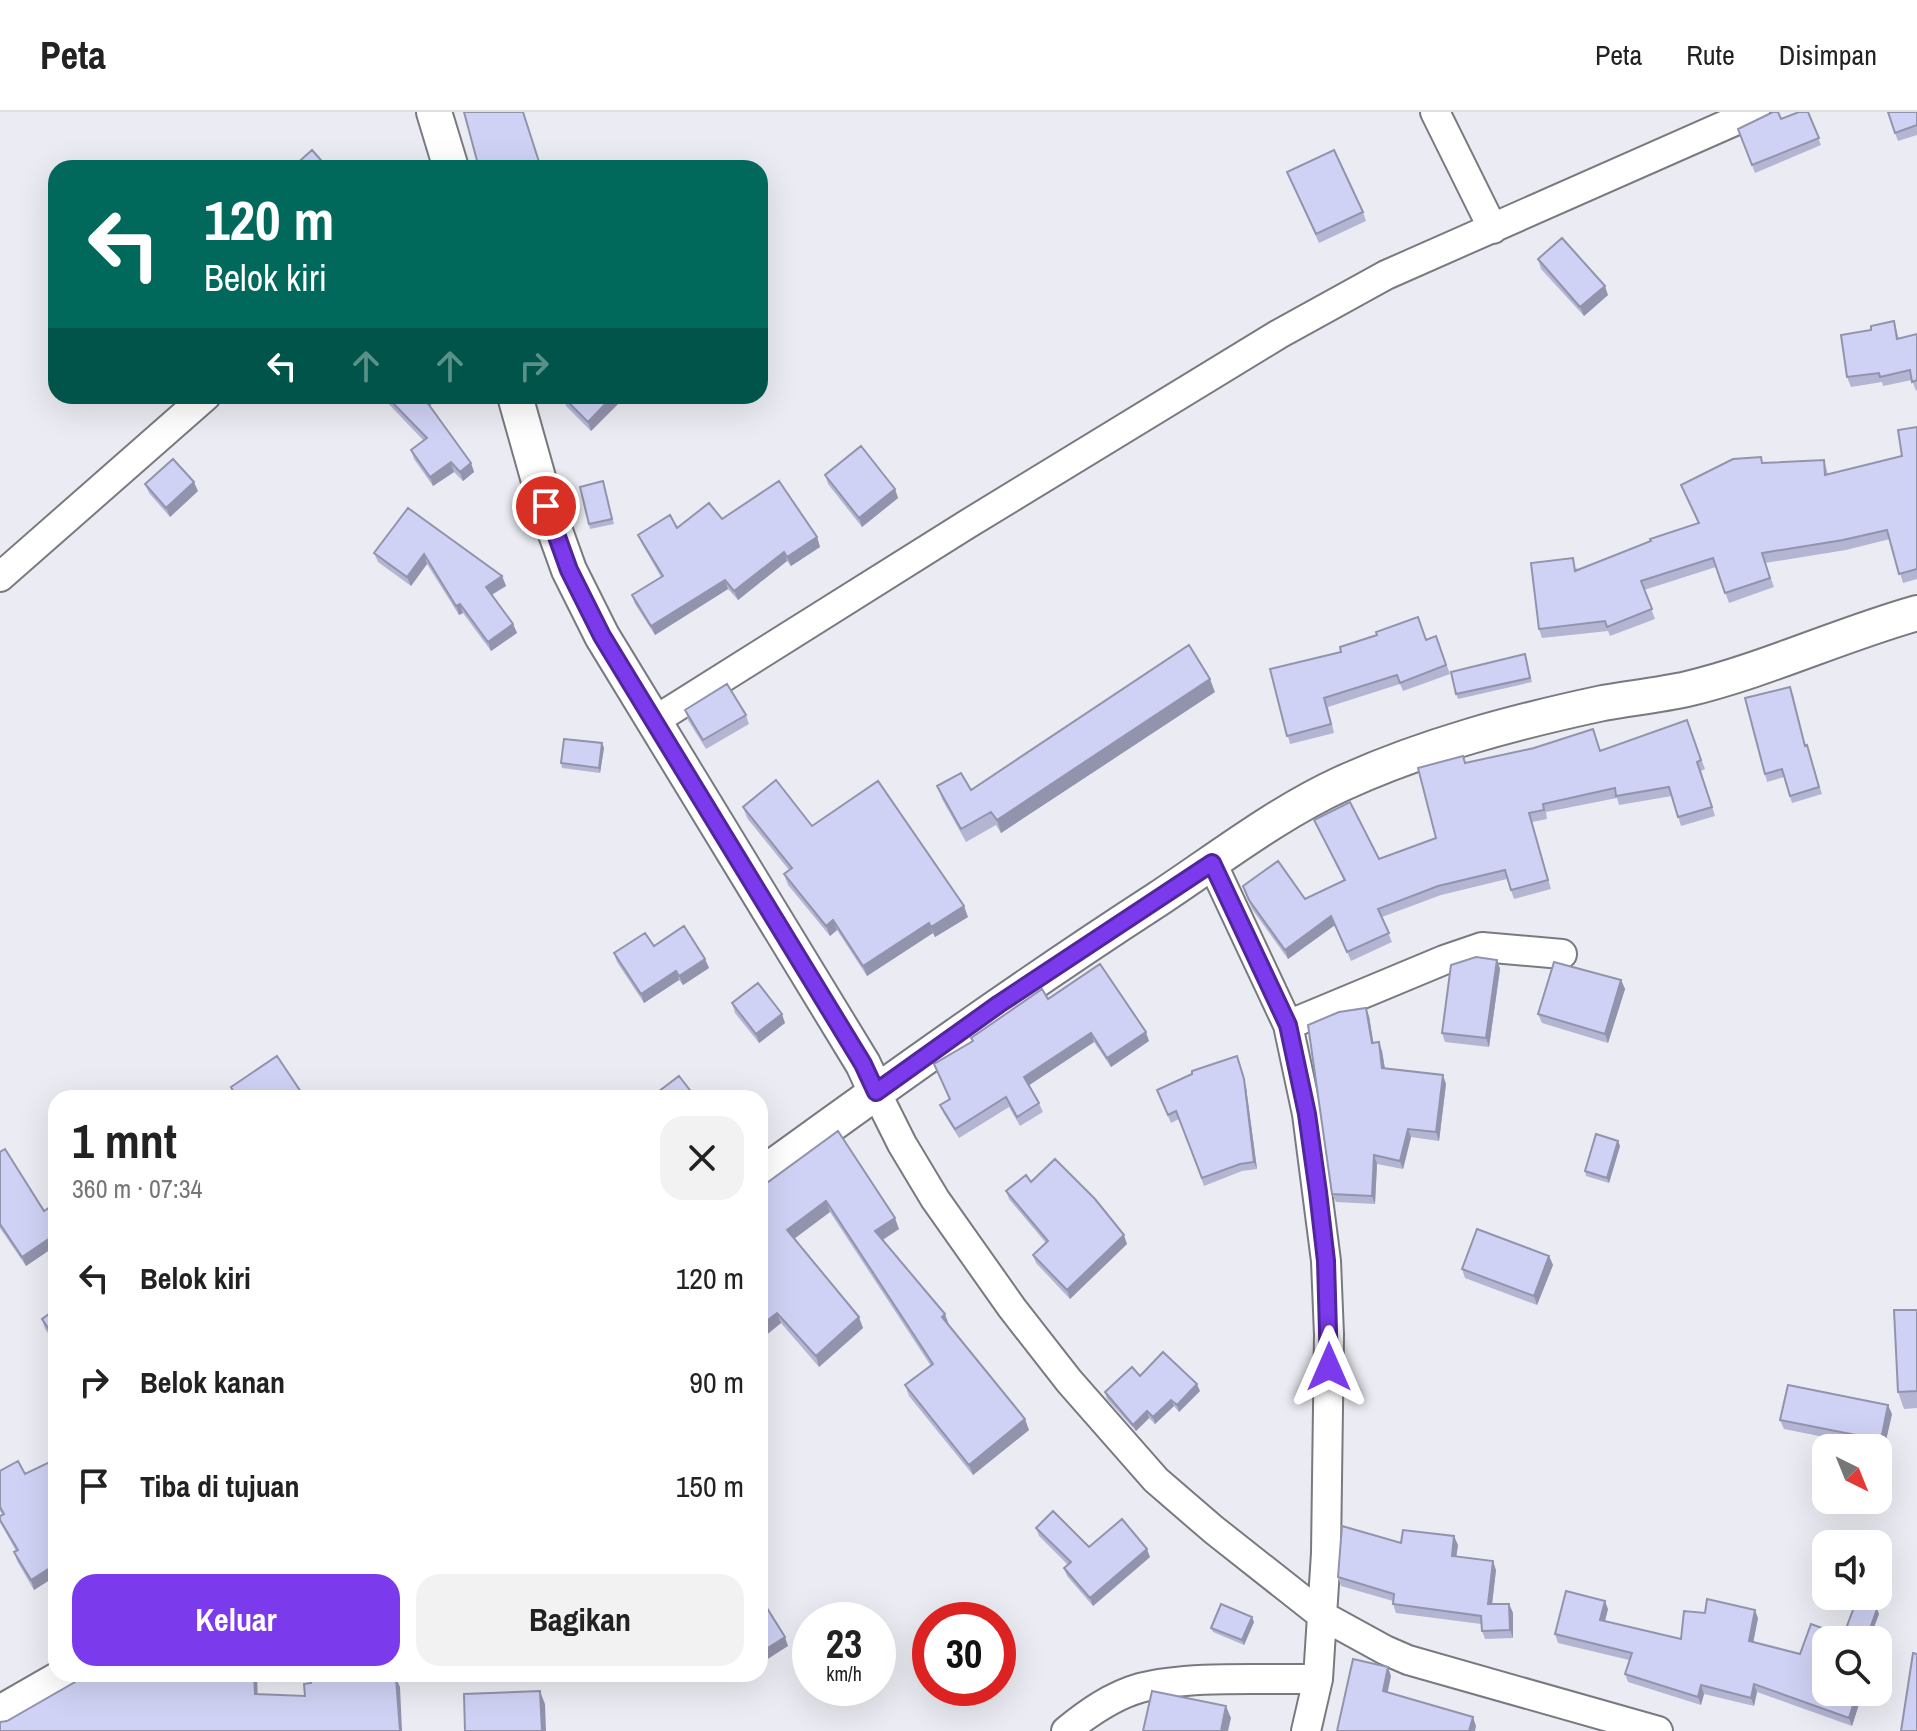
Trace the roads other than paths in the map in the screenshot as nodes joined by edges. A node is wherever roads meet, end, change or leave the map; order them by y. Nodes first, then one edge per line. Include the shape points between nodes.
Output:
1 (434, 112) edge
2 (1435, 112) edge
3 (1755, 112) edge
4 (449, 160) edge
5 (1493, 229) junction
6 (197, 404) edge
7 (517, 404) edge
8 (0, 577) edge
9 (1917, 613) edge
10 (654, 721) junction
11 (1212, 863) junction
12 (1562, 954) dead end
13 (1288, 1025) junction
14 (876, 1092) junction
15 (768, 1170) edge
16 (1323, 1616) junction
17 (1318, 1679) junction
18 (54, 1682) edge
19 (0, 1713) edge
20 (1066, 1731) edge
21 (1306, 1731) edge
22 (1658, 1731) edge

1 - 4 street
2 - 5 street
3 - 5 street
5 - 10 street via 1386,275 1279,334
6 - 8 street
7 - 10 street via 569,570
9 - 11 street via 1739,675 1535,719 1444,745 1339,785
10 - 14 street
11 - 13 street
11 - 14 street
12 - 13 street via 1482,947
13 - 16 street via 1307,1114 1326,1261
14 - 15 street
14 - 16 street via 935,1199 1069,1381 1156,1480
16 - 17 street
16 - 22 street via 1408,1660
17 - 20 street via 1194,1681 1139,1688
17 - 21 street
18 - 19 street

